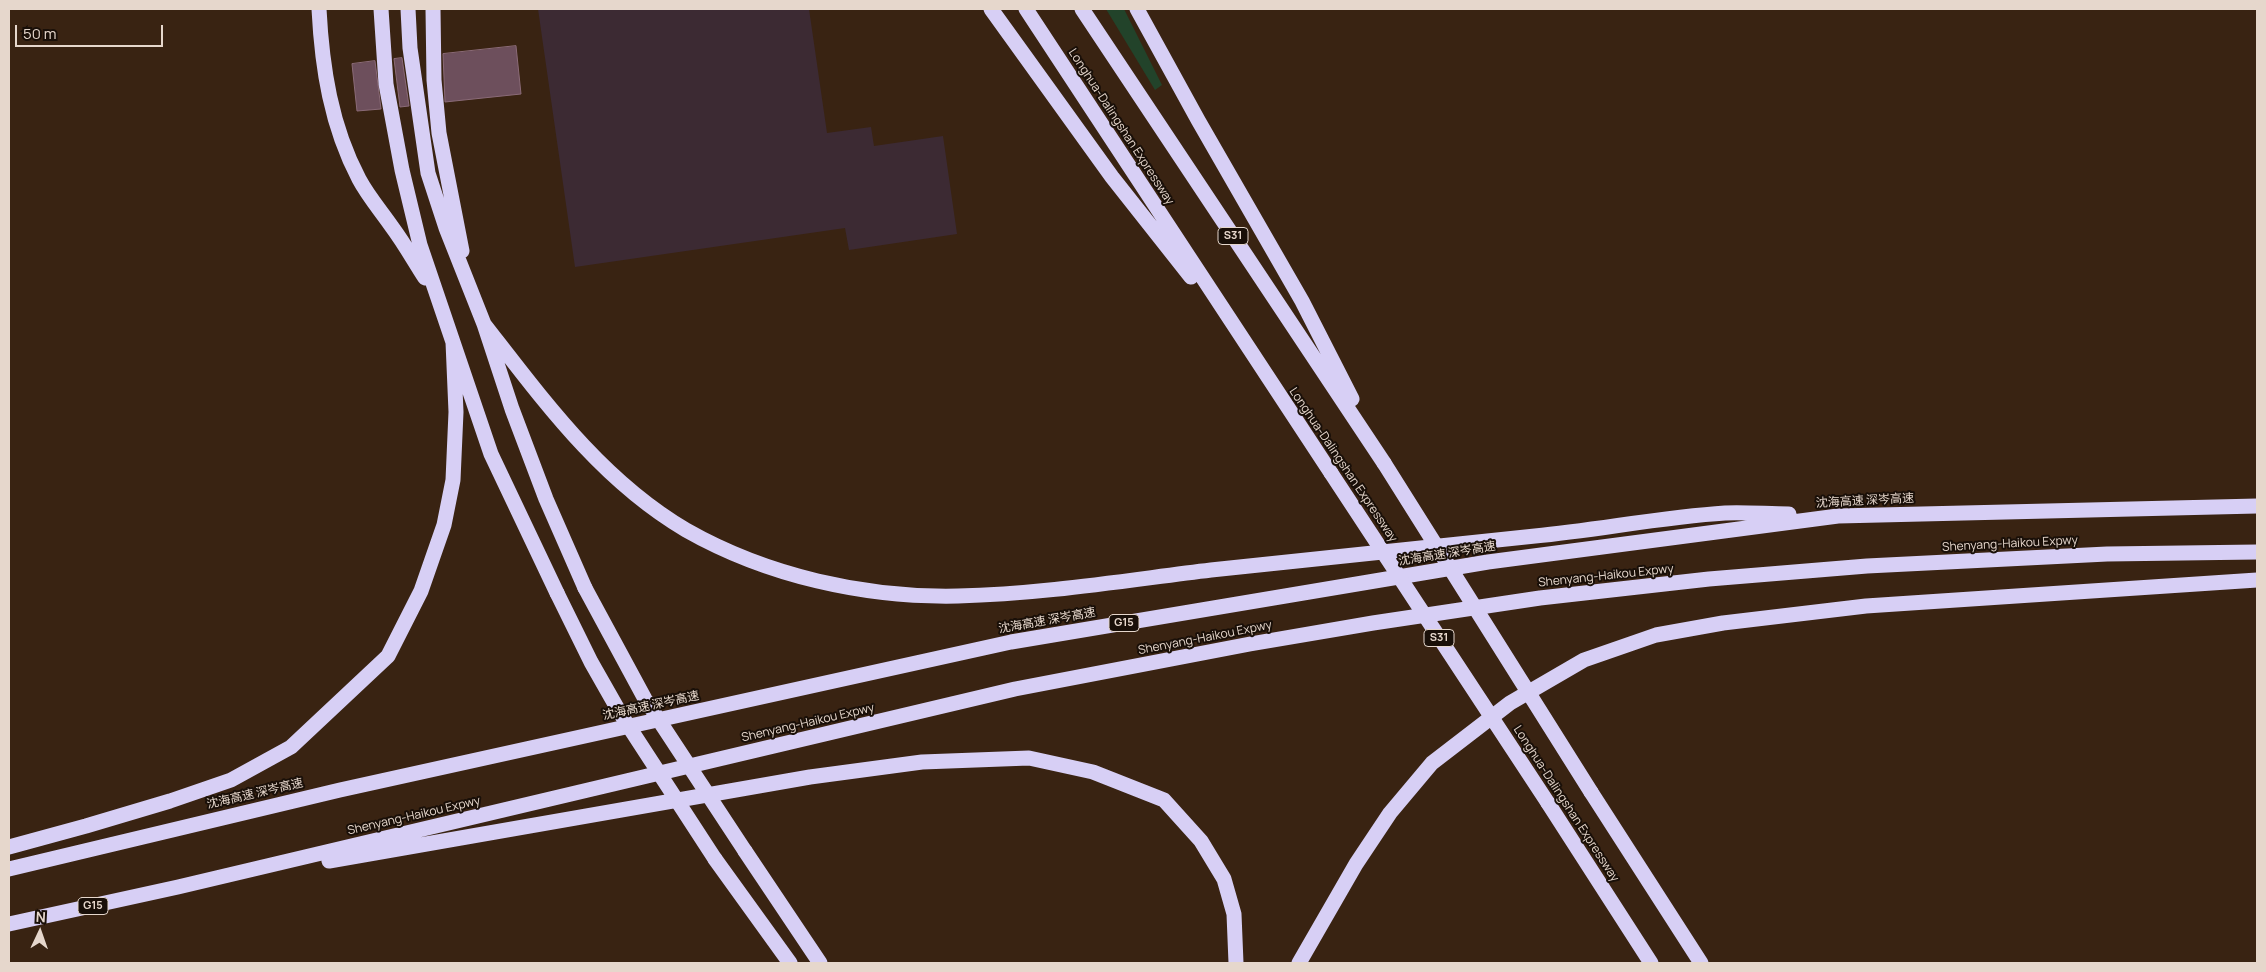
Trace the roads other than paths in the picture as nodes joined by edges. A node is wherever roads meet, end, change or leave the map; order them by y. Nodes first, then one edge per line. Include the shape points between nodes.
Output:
1 (319, 9) edge
2 (381, 9) edge
3 (408, 9) edge
4 (433, 9) edge
5 (991, 9) edge
6 (1026, 9) edge
7 (1082, 9) edge
8 (1137, 9) edge
9 (466, 275) junction
10 (439, 301) junction
11 (484, 324) junction
12 (453, 342) junction
13 (1253, 357) junction
14 (1384, 463) junction
15 (2257, 506) edge
16 (1838, 516) junction
17 (2257, 552) edge
18 (2257, 580) edge
19 (9, 847) edge
20 (9, 868) edge
21 (178, 887) junction
22 (9, 924) edge
23 (790, 963) edge
24 (820, 963) edge
25 (1236, 963) edge
26 (1299, 963) edge
27 (1651, 963) edge
28 (1702, 963) edge

1 - 10 highway via 328,96 342,141 359,180 406,246
2 - 10 highway via 386,84 402,170 420,245
3 - 9 highway via 410,48 428,173
4 - 9 highway via 439,133
5 - 13 highway via 1112,178
6 - 13 highway, Longhua-Dalingshan Expressway / S31
7 - 14 highway, S31
8 - 14 highway via 1302,301
9 - 11 highway
10 - 12 highway
11 - 16 highway via 590,455 634,495 687,530 751,560 814,581 882,592 957,596 1044,590 1726,513
11 - 24 highway, bridge via 546,499 585,588 644,698
12 - 19 highway via 456,412 453,470 444,525 421,591 388,656 291,747 231,780 95,824
12 - 23 highway, bridge via 491,454 591,662 620,713 715,859
13 - 27 highway, Longhua-Dalingshan Expressway / S31, bridge
14 - 28 highway, S31, bridge
15 - 16 highway, 沈海高速 深岑高速 / G15
16 - 20 highway, 沈海高速 深岑高速 / G15 via 1488,562 1011,642 350,787
17 - 21 highway, Shenyang-Haikou Expwy / G15 via 2107,554 1867,566 1540,598 1374,623 1015,689
18 - 26 highway via 1866,606 1656,635 1584,660 1510,703 1432,763 1390,813 1356,864
21 - 22 highway, G15
21 - 25 highway via 810,777 922,762 1029,758 1093,772 1164,800 1201,841 1224,879 1234,914

